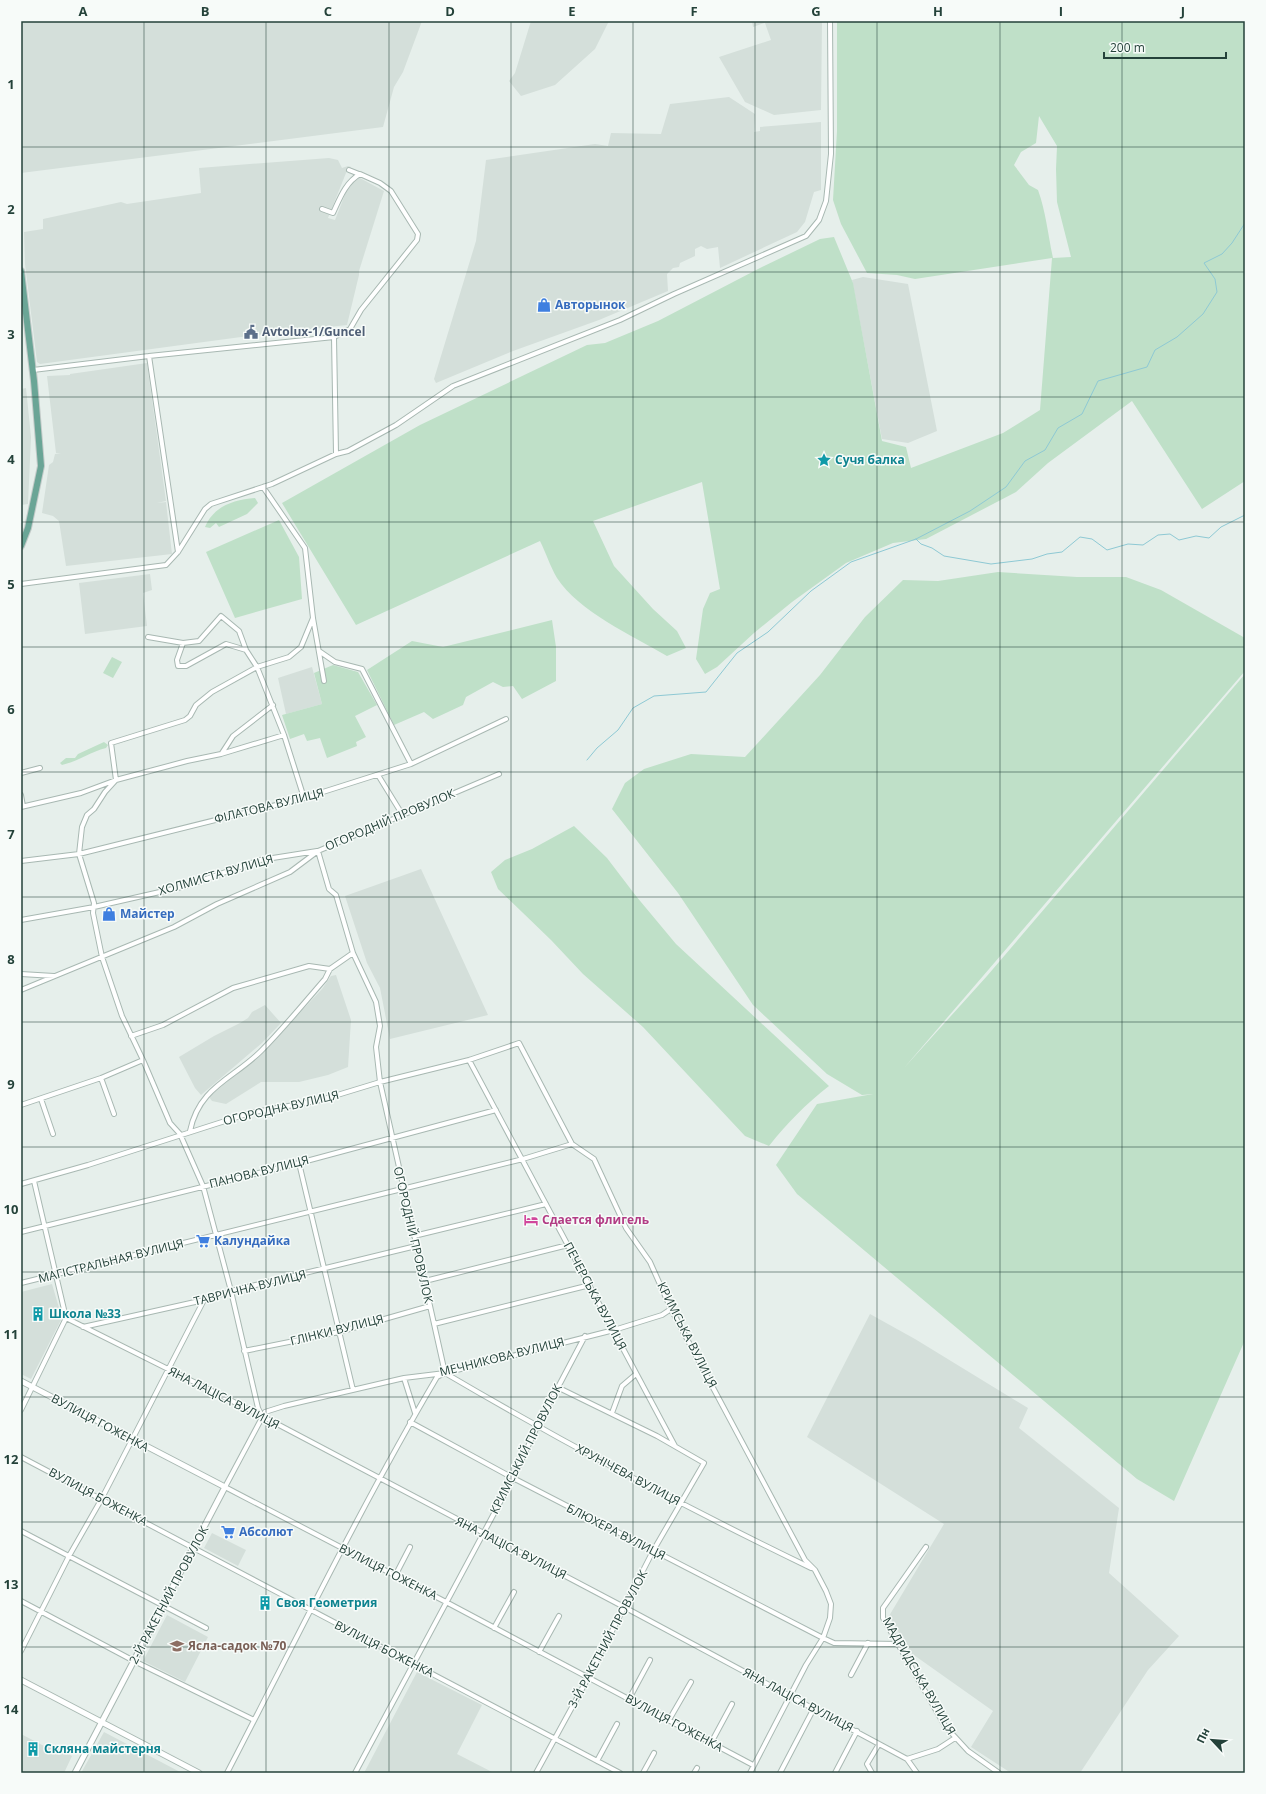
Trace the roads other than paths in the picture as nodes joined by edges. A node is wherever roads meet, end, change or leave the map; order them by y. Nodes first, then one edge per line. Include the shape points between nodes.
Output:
1 (830, 21) edge
2 (349, 170) dead end
3 (360, 174) junction
4 (322, 209) dead end
5 (21, 271) edge
6 (334, 337) junction
7 (149, 356) junction
8 (33, 370) junction
9 (336, 454) junction
10 (263, 487) junction
11 (21, 546) edge
12 (178, 552) junction
13 (21, 584) edge
14 (313, 618) junction
15 (148, 637) dead end
16 (183, 642) junction
17 (246, 650) junction
18 (319, 651) junction
19 (257, 667) junction
20 (324, 681) dead end
21 (273, 705) junction
22 (506, 719) dead end
23 (284, 735) junction
24 (221, 754) junction
25 (411, 764) junction
26 (40, 768) dead end
27 (21, 773) edge
28 (499, 774) dead end
29 (378, 775) junction
30 (116, 780) junction
31 (21, 795) edge
32 (304, 798) junction
33 (22, 807) edge
34 (402, 814) junction
35 (318, 851) junction
36 (79, 854) junction
37 (21, 861) edge
38 (94, 907) junction
39 (21, 920) edge
40 (353, 953) junction
41 (102, 958) junction
42 (330, 969) junction
43 (21, 974) edge
44 (56, 977) junction
45 (21, 990) edge
46 (131, 1036) junction
47 (519, 1042) joint
48 (143, 1060) junction
49 (470, 1060) junction
50 (101, 1078) junction
51 (380, 1082) junction
52 (41, 1099) junction
53 (21, 1105) edge
54 (496, 1110) junction
55 (114, 1114) dead end
56 (190, 1131) junction
57 (53, 1134) dead end
58 (180, 1134) junction
59 (391, 1137) junction
60 (572, 1144) junction
61 (523, 1159) junction
62 (299, 1163) junction
63 (34, 1181) junction
64 (21, 1184) edge
65 (203, 1186) junction
66 (402, 1189) junction
67 (546, 1204) junction
68 (311, 1211) junction
69 (44, 1226) junction
70 (21, 1232) edge
71 (217, 1234) junction
72 (414, 1236) junction
73 (568, 1245) junction
74 (416, 1246) junction
75 (324, 1270) junction
76 (56, 1274) junction
77 (425, 1281) junction
78 (21, 1283) edge
79 (590, 1285) junction
80 (231, 1291) junction
81 (204, 1300) junction
82 (430, 1306) junction
83 (672, 1309) junction
84 (66, 1318) junction
85 (434, 1324) junction
86 (83, 1327) junction
87 (614, 1330) junction
88 (339, 1332) junction
89 (585, 1336) junction
90 (244, 1351) junction
91 (169, 1370) junction
92 (445, 1373) junction
93 (636, 1374) junction
94 (404, 1378) junction
95 (21, 1381) edge
96 (33, 1387) junction
97 (558, 1387) junction
98 (353, 1390) junction
99 (21, 1410) edge
100 (416, 1413) junction
101 (612, 1413) junction
102 (262, 1416) junction
103 (410, 1422) junction
104 (537, 1427) junction
105 (131, 1440) junction
106 (676, 1448) junction
107 (21, 1457) edge
108 (512, 1478) junction
109 (380, 1480) junction
110 (225, 1487) junction
111 (101, 1500) junction
112 (680, 1503) junction
113 (21, 1532) edge
114 (483, 1534) junction
115 (410, 1547) dead end
116 (926, 1547) dead end
117 (194, 1548) junction
118 (342, 1549) junction
119 (654, 1551) junction
120 (69, 1556) junction
121 (814, 1570) junction
122 (395, 1576) junction
123 (514, 1592) dead end
124 (21, 1601) edge
125 (446, 1602) junction
126 (164, 1606) junction
127 (624, 1606) junction
128 (310, 1610) junction
129 (41, 1612) junction
130 (560, 1616) dead end
131 (206, 1628) dead end
132 (494, 1628) junction
133 (823, 1638) junction
134 (868, 1643) junction
135 (899, 1644) junction
136 (21, 1651) edge
137 (539, 1652) junction
138 (650, 1660) dead end
139 (134, 1661) junction
140 (412, 1664) junction
141 (851, 1675) dead end
142 (588, 1678) junction
143 (21, 1680) edge
144 (691, 1682) dead end
145 (790, 1695) junction
146 (629, 1699) junction
147 (732, 1704) dead end
148 (814, 1708) junction
149 (254, 1720) junction
150 (669, 1720) junction
151 (103, 1722) junction
152 (617, 1724) dead end
153 (857, 1731) junction
154 (955, 1738) junction
155 (555, 1739) junction
156 (711, 1743) junction
157 (879, 1744) junction
158 (654, 1753) dead end
159 (907, 1759) junction
160 (597, 1761) junction
161 (753, 1765) junction
162 (697, 1768) dead end
163 (75, 1773) edge
164 (199, 1773) edge
165 (227, 1773) edge
166 (355, 1773) edge
167 (536, 1773) edge
168 (620, 1773) edge
169 (643, 1773) edge
170 (694, 1773) edge
171 (750, 1773) edge
172 (780, 1773) edge
173 (835, 1773) edge
174 (872, 1773) edge
175 (917, 1773) edge
176 (999, 1773) edge

1 - 9 street via 830,154 826,201 819,220 806,236 620,320 453,386 396,425 348,451
2 - 3 street
3 - 4 street via 346,186 333,213
3 - 6 street via 392,191 418,234 417,240 361,310 350,329
5 - 8 main road
6 - 7 street
6 - 9 street
7 - 8 street
7 - 12 street
8 - 11 main road via 41,466 28,528
9 - 10 street
10 - 12 street via 211,504 205,509
10 - 14 street via 305,548
12 - 13 street via 166,565
14 - 18 street
14 - 19 street via 301,646 289,656
15 - 16 street
16 - 17 street via 199,641 221,616 239,631
16 - 17 street via 177,660 178,666 186,666 226,644
17 - 19 street
18 - 20 street
18 - 25 street via 335,662 362,669
19 - 21 street
19 - 30 street via 212,692 196,705 185,720 111,743
21 - 23 street
21 - 24 street via 233,736
22 - 25 street, ФІЛАТОВА ВУЛИЦЯ
23 - 24 street
23 - 32 street
24 - 30 street via 187,760
25 - 29 street, ФІЛАТОВА ВУЛИЦЯ
26 - 27 street
28 - 34 street, ОГОРОДНІЙ ПРОВУЛОК
29 - 32 street, ФІЛАТОВА ВУЛИЦЯ
29 - 34 street
30 - 33 street via 81,793
30 - 36 street via 87,815 82,827
31 - 33 street
32 - 36 street, ФІЛАТОВА ВУЛИЦЯ
34 - 35 street, ОГОРОДНІЙ ПРОВУЛОК
35 - 38 street, ХОЛМИСТА ВУЛИЦЯ via 260,860 186,886
35 - 40 street, ОГОРОДНІЙ ПРОВУЛОК via 329,889 336,895
35 - 41 street via 290,872
36 - 37 street, ФІЛАТОВА ВУЛИЦЯ
36 - 38 street
38 - 39 street, ХОЛМИСТА ВУЛИЦЯ
38 - 41 street
40 - 42 street
40 - 51 street, ОГОРОДНІЙ ПРОВУЛОК via 376,1002 380,1026 376,1048
41 - 44 street
41 - 46 street
42 - 46 street via 309,966 233,988 163,1024
42 - 56 street via 325,980 261,1052 205,1096 192,1121
43 - 44 street
44 - 45 street
46 - 48 street
47 - 49 street, ОГОРОДНА ВУЛИЦЯ
47 - 60 street, КРИМСЬКА ВУЛИЦЯ
48 - 50 street
48 - 58 street via 170,1123
49 - 51 street, ОГОРОДНА ВУЛИЦЯ
49 - 54 street, ПЕЧЕРСЬКА ВУЛИЦЯ
50 - 52 street
50 - 55 street
51 - 56 street, ОГОРОДНА ВУЛИЦЯ via 321,1100 250,1113
51 - 59 street, ОГОРОДНІЙ ПРОВУЛОК
52 - 53 street
52 - 57 street
54 - 59 street, ПАНОВА ВУЛИЦЯ
54 - 61 street, ПЕЧЕРСЬКА ВУЛИЦЯ
56 - 58 street, ОГОРОДНА ВУЛИЦЯ
58 - 63 street, ОГОРОДНА ВУЛИЦЯ
58 - 65 street
59 - 62 street, ПАНОВА ВУЛИЦЯ
59 - 66 street, ОГОРОДНІЙ ПРОВУЛОК
60 - 61 street, МАГІСТРАЛЬНАЯ ВУЛИЦЯ
60 - 83 street, КРИМСЬКА ВУЛИЦЯ via 594,1159 626,1228 650,1262
61 - 66 street, МАГІСТРАЛЬНАЯ ВУЛИЦЯ
61 - 67 street, ПЕЧЕРСЬКА ВУЛИЦЯ
62 - 65 street, ПАНОВА ВУЛИЦЯ
62 - 68 street
63 - 64 street, ОГОРОДНА ВУЛИЦЯ
63 - 69 street
65 - 69 street, ПАНОВА ВУЛИЦЯ
65 - 71 street
66 - 68 street, МАГІСТРАЛЬНАЯ ВУЛИЦЯ
66 - 72 street, ОГОРОДНІЙ ПРОВУЛОК
67 - 72 street
67 - 73 street, ПЕЧЕРСЬКА ВУЛИЦЯ
68 - 71 street, МАГІСТРАЛЬНАЯ ВУЛИЦЯ
68 - 75 street
69 - 70 street, ПАНОВА ВУЛИЦЯ
69 - 76 street
71 - 76 street, МАГІСТРАЛЬНАЯ ВУЛИЦЯ
71 - 80 street
72 - 74 street, ОГОРОДНІЙ ПРОВУЛОК
73 - 77 street
73 - 79 street, ПЕЧЕРСЬКА ВУЛИЦЯ
74 - 75 street, ТАВРИЧНА ВУЛИЦЯ
74 - 77 street, ОГОРОДНІЙ ПРОВУЛОК
75 - 80 street, ТАВРИЧНА ВУЛИЦЯ
75 - 88 street
76 - 78 street, МАГІСТРАЛЬНАЯ ВУЛИЦЯ
76 - 84 street
77 - 82 street, ОГОРОДНІЙ ПРОВУЛОК
79 - 85 street
79 - 87 street, ПЕЧЕРСЬКА ВУЛИЦЯ
80 - 81 street, ТАВРИЧНА ВУЛИЦЯ
80 - 90 street
81 - 86 street, ТАВРИЧНА ВУЛИЦЯ
81 - 91 street
82 - 85 street, ОГОРОДНІЙ ПРОВУЛОК
82 - 88 street, ГЛІНКИ ВУЛИЦЯ
83 - 87 street, МЕЧНИКОВА ВУЛИЦЯ via 662,1315
83 - 121 street, КРИМСЬКА ВУЛИЦЯ via 805,1560
84 - 86 street, ЯНА ЛАЦІСА ВУЛИЦЯ
84 - 96 street
85 - 92 street, ОГОРОДНІЙ ПРОВУЛОК
86 - 91 street, ЯНА ЛАЦІСА ВУЛИЦЯ
87 - 89 street, МЕЧНИКОВА ВУЛИЦЯ
87 - 93 street, ПЕЧЕРСЬКА ВУЛИЦЯ
88 - 90 street, ГЛІНКИ ВУЛИЦЯ
88 - 98 street
89 - 92 street, МЕЧНИКОВА ВУЛИЦЯ
89 - 97 street, КРИМСЬКИЙ ПРОВУЛОК
90 - 102 street
91 - 102 street, ЯНА ЛАЦІСА ВУЛИЦЯ
91 - 105 street
92 - 94 street, МЕЧНИКОВА ВУЛИЦЯ
92 - 100 street via 437,1377
92 - 104 street, ХРУНІЧЕВА ВУЛИЦЯ
93 - 101 street via 622,1386
93 - 106 street, ПЕЧЕРСЬКА ВУЛИЦЯ
94 - 98 street, МЕЧНИКОВА ВУЛИЦЯ
94 - 100 street
95 - 96 street, ВУЛИЦЯ ГОЖЕНКА
96 - 99 street
96 - 105 street, ВУЛИЦЯ ГОЖЕНКА
97 - 101 street
97 - 104 street, КРИМСЬКИЙ ПРОВУЛОК
98 - 102 street, МЕЧНИКОВА ВУЛИЦЯ via 284,1406 264,1412
100 - 103 street
101 - 106 street
102 - 109 street, ЯНА ЛАЦІСА ВУЛИЦЯ
102 - 110 street, 2-Й РАКЕТНИЙ ПРОВУЛОК
103 - 108 street, БЛЮХЕРА ВУЛИЦЯ
103 - 109 street
104 - 108 street, КРИМСЬКИЙ ПРОВУЛОК
104 - 112 street, ХРУНІЧЕВА ВУЛИЦЯ
105 - 110 street, ВУЛИЦЯ ГОЖЕНКА
105 - 111 street
106 - 112 street, 3-Й РАКЕТНИЙ ПРОВУЛОК via 704,1464
107 - 111 street, ВУЛИЦЯ БОЖЕНКА
108 - 114 street, КРИМСЬКИЙ ПРОВУЛОК
108 - 119 street, БЛЮХЕРА ВУЛИЦЯ
109 - 114 street, ЯНА ЛАЦІСА ВУЛИЦЯ
109 - 118 street
110 - 117 street, 2-Й РАКЕТНИЙ ПРОВУЛОК
110 - 118 street, ВУЛИЦЯ ГОЖЕНКА
111 - 117 street, ВУЛИЦЯ БОЖЕНКА
111 - 120 street
112 - 119 street, 3-Й РАКЕТНИЙ ПРОВУЛОК
112 - 121 street, ХРУНІЧЕВА ВУЛИЦЯ
113 - 120 street
114 - 125 street, КРИМСЬКИЙ ПРОВУЛОК
114 - 127 street, ЯНА ЛАЦІСА ВУЛИЦЯ
115 - 122 street
116 - 135 street, МАДРИДСЬКА ВУЛИЦЯ via 883,1608 883,1618
117 - 126 street, 2-Й РАКЕТНИЙ ПРОВУЛОК
117 - 128 street, ВУЛИЦЯ БОЖЕНКА
118 - 122 street, ВУЛИЦЯ ГОЖЕНКА
118 - 128 street
119 - 127 street, 3-Й РАКЕТНИЙ ПРОВУЛОК
119 - 133 street, БЛЮХЕРА ВУЛИЦЯ
120 - 126 street
120 - 129 street
121 - 133 street, КРИМСЬКА ВУЛИЦЯ via 831,1604 830,1618
122 - 125 street, ВУЛИЦЯ ГОЖЕНКА
123 - 132 street
124 - 129 street
125 - 132 street, ВУЛИЦЯ ГОЖЕНКА
125 - 140 street, КРИМСЬКИЙ ПРОВУЛОК
126 - 131 street
126 - 139 street, 2-Й РАКЕТНИЙ ПРОВУЛОК
127 - 142 street, 3-Й РАКЕТНИЙ ПРОВУЛОК
127 - 145 street, ЯНА ЛАЦІСА ВУЛИЦЯ
128 - 140 street, ВУЛИЦЯ БОЖЕНКА
128 - 149 street
129 - 136 street
129 - 139 street
130 - 137 street
132 - 137 street, ВУЛИЦЯ ГОЖЕНКА
133 - 134 street, БЛЮХЕРА ВУЛИЦЯ via 834,1643
133 - 145 street, КРИМСЬКА ВУЛИЦЯ
134 - 135 street, БЛЮХЕРА ВУЛИЦЯ
134 - 141 street
135 - 154 street, МАДРИДСЬКА ВУЛИЦЯ via 945,1726
137 - 142 street, ВУЛИЦЯ ГОЖЕНКА
138 - 146 street
139 - 149 street
139 - 151 street, 2-Й РАКЕТНИЙ ПРОВУЛОК
140 - 155 street, ВУЛИЦЯ БОЖЕНКА
140 - 166 street, КРИМСЬКИЙ ПРОВУЛОК
142 - 146 street, ВУЛИЦЯ ГОЖЕНКА
142 - 155 street, 3-Й РАКЕТНИЙ ПРОВУЛОК
143 - 151 street
144 - 150 street
145 - 148 street, ЯНА ЛАЦІСА ВУЛИЦЯ
145 - 161 street, КРИМСЬКА ВУЛИЦЯ
146 - 150 street, ВУЛИЦЯ ГОЖЕНКА
147 - 156 street
148 - 153 street, ЯНА ЛАЦІСА ВУЛИЦЯ
148 - 172 street
149 - 165 street
150 - 156 street, ВУЛИЦЯ ГОЖЕНКА
151 - 163 street, 2-Й РАКЕТНИЙ ПРОВУЛОК
151 - 164 street
152 - 160 street
153 - 157 street, ЯНА ЛАЦІСА ВУЛИЦЯ
153 - 173 street
154 - 159 street via 938,1749
154 - 176 street, МАДРИДСЬКА ВУЛИЦЯ via 968,1751
155 - 160 street, ВУЛИЦЯ БОЖЕНКА
155 - 167 street, 3-Й РАКЕТНИЙ ПРОВУЛОК
156 - 161 street, ВУЛИЦЯ ГОЖЕНКА
157 - 159 street, ЯНА ЛАЦІСА ВУЛИЦЯ
157 - 174 street via 867,1764
158 - 169 street
159 - 175 street
160 - 168 street, ВУЛИЦЯ БОЖЕНКА
161 - 171 street, КРИМСЬКА ВУЛИЦЯ
162 - 170 street

